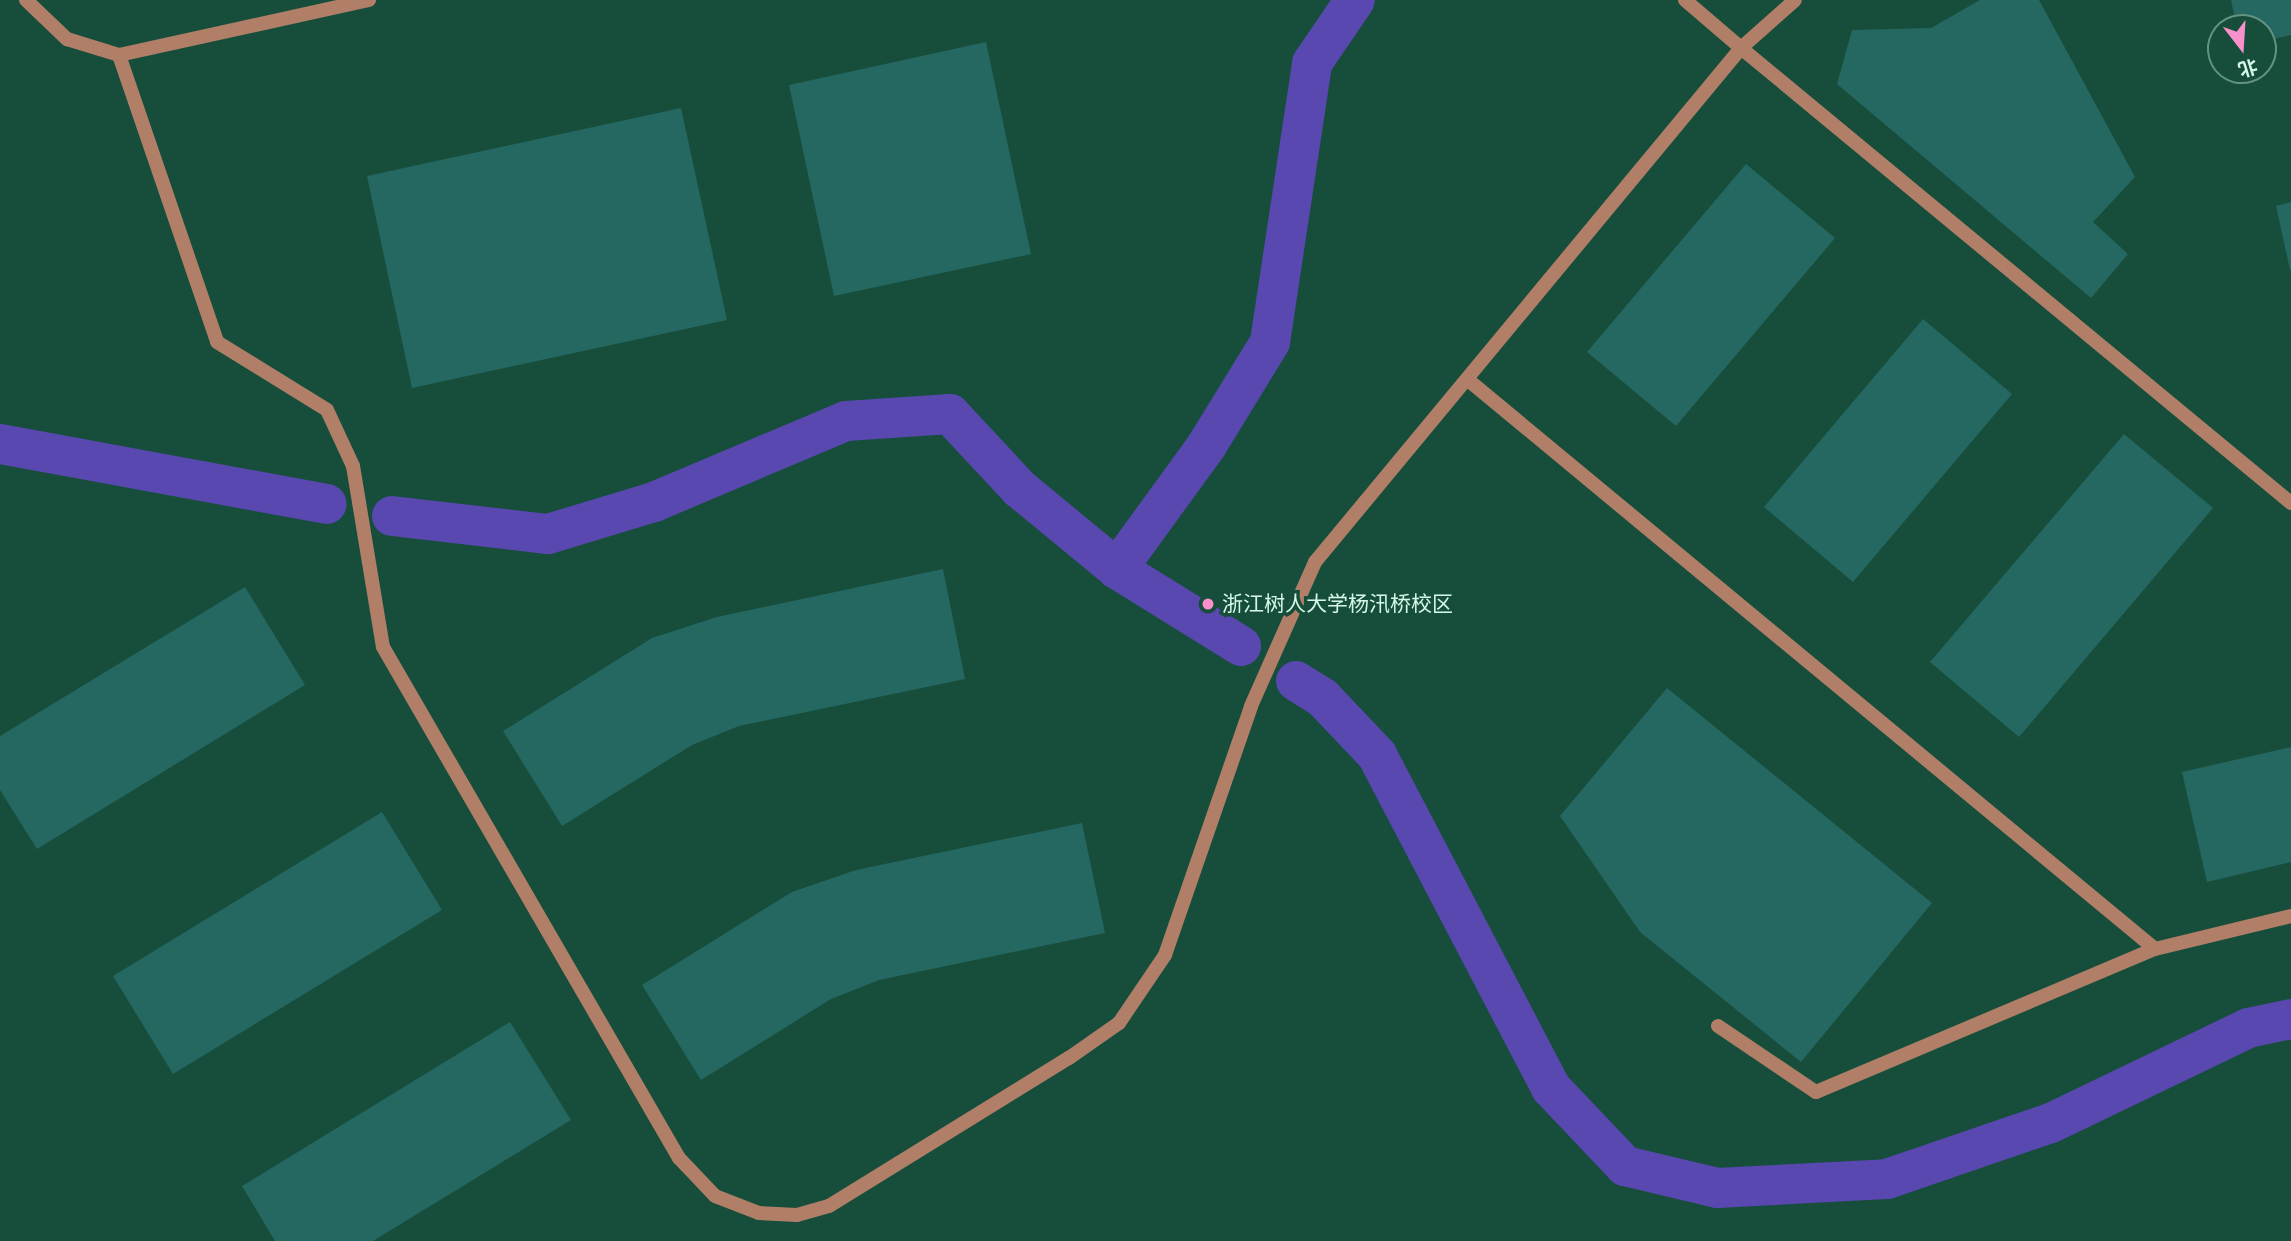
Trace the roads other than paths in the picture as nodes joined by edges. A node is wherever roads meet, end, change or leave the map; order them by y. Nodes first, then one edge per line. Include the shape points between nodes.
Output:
1 (26, 0) edge
2 (369, 0) edge
3 (1685, 0) edge
4 (1795, 0) edge
5 (1741, 48) junction
6 (119, 55) junction
7 (1466, 379) junction
8 (2291, 503) edge
9 (2291, 916) edge
10 (2155, 949) junction
11 (1718, 1026) dead end

1 - 6 street via 67,39
2 - 6 street
3 - 5 street
4 - 5 street
5 - 7 street
5 - 8 street
6 - 7 street via 216,342 327,410 353,466 383,647 411,698 679,1158 715,1196 759,1213 797,1214 828,1206 1119,1023 1165,956 1251,706 1315,562
7 - 10 street
9 - 10 street
10 - 11 street via 1816,1092

